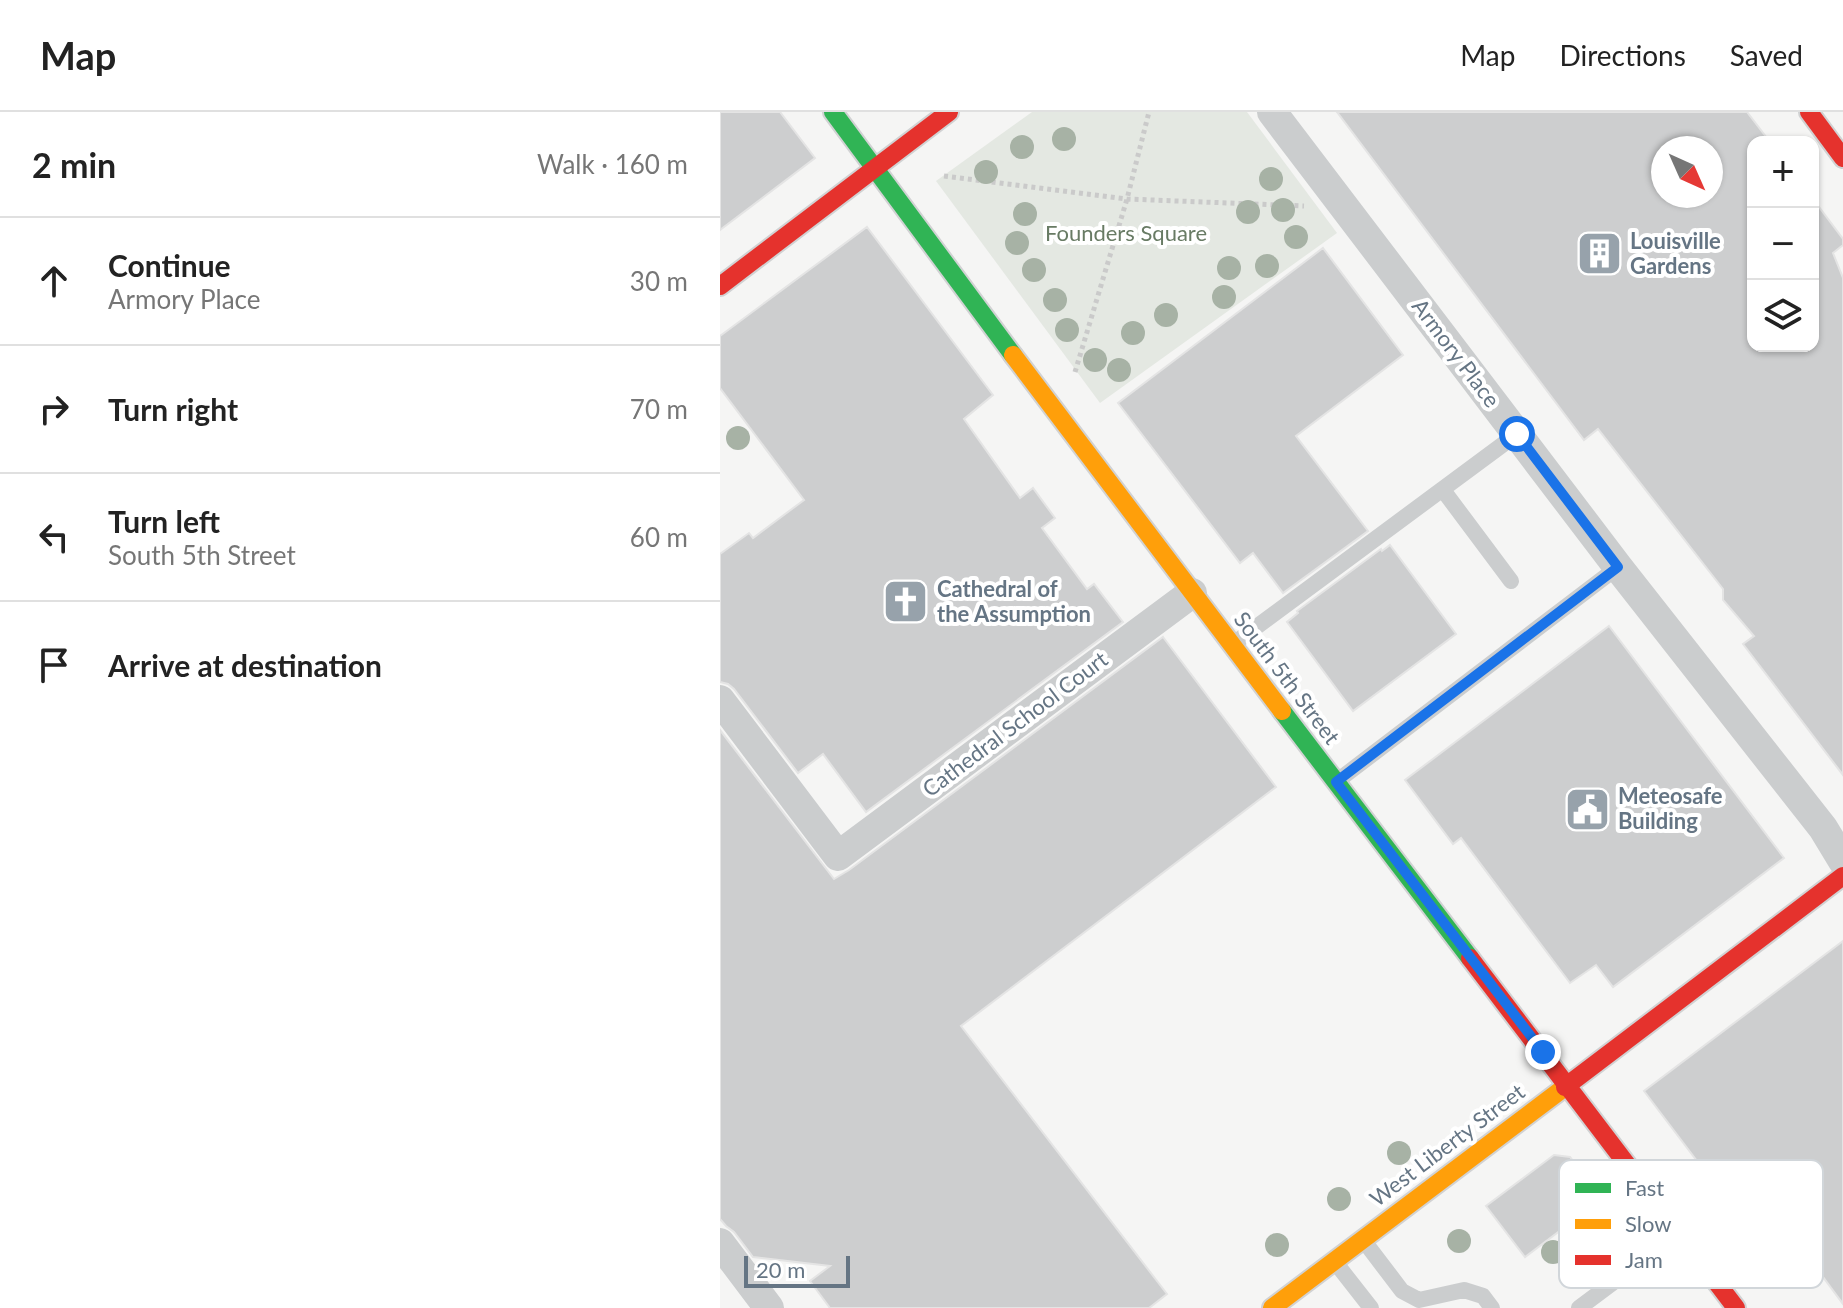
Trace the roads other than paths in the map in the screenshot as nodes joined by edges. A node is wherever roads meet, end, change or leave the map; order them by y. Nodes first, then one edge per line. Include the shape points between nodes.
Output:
1 (833, 112) edge
2 (949, 112) edge
3 (1272, 112) edge
4 (1809, 112) edge
5 (1843, 158) edge
6 (876, 168) junction
7 (720, 286) edge
8 (1517, 434) junction
9 (1443, 490) junction
10 (1618, 567) junction
11 (1511, 581) dead end
12 (1192, 593) junction
13 (1232, 646) junction
14 (720, 700) edge
15 (1336, 782) junction
16 (1843, 861) edge
17 (1843, 876) edge
18 (1566, 1085) junction
19 (1623, 1160) edge
20 (1363, 1240) junction
21 (720, 1243) edge
22 (1334, 1260) junction
23 (1606, 1288) edge
24 (1721, 1288) edge
25 (1417, 1304) edge
26 (769, 1308) edge
27 (1272, 1308) edge
28 (1371, 1308) edge
29 (1492, 1308) edge
30 (1579, 1308) edge
31 (1736, 1308) edge

1 - 6 street, South 5th Street
2 - 6 street
3 - 8 street, Armory Place
4 - 5 street
6 - 7 street
6 - 12 street, South 5th Street
8 - 9 lane
8 - 10 street, Armory Place
9 - 11 lane
9 - 13 lane
10 - 15 lane
10 - 16 street, Armory Place via 1823,828
12 - 13 street, South 5th Street
12 - 14 street, Cathedral School Court via 838,856
13 - 15 street, South 5th Street
15 - 18 street, South 5th Street
17 - 18 street, West Liberty Street
18 - 19 street, South 5th Street
18 - 20 street, West Liberty Street
20 - 22 street, West Liberty Street
20 - 25 lane
21 - 26 street
22 - 27 street, West Liberty Street
22 - 28 lane
23 - 30 lane
24 - 31 street, South 5th Street
25 - 29 lane via 1464,1290 1483,1296

